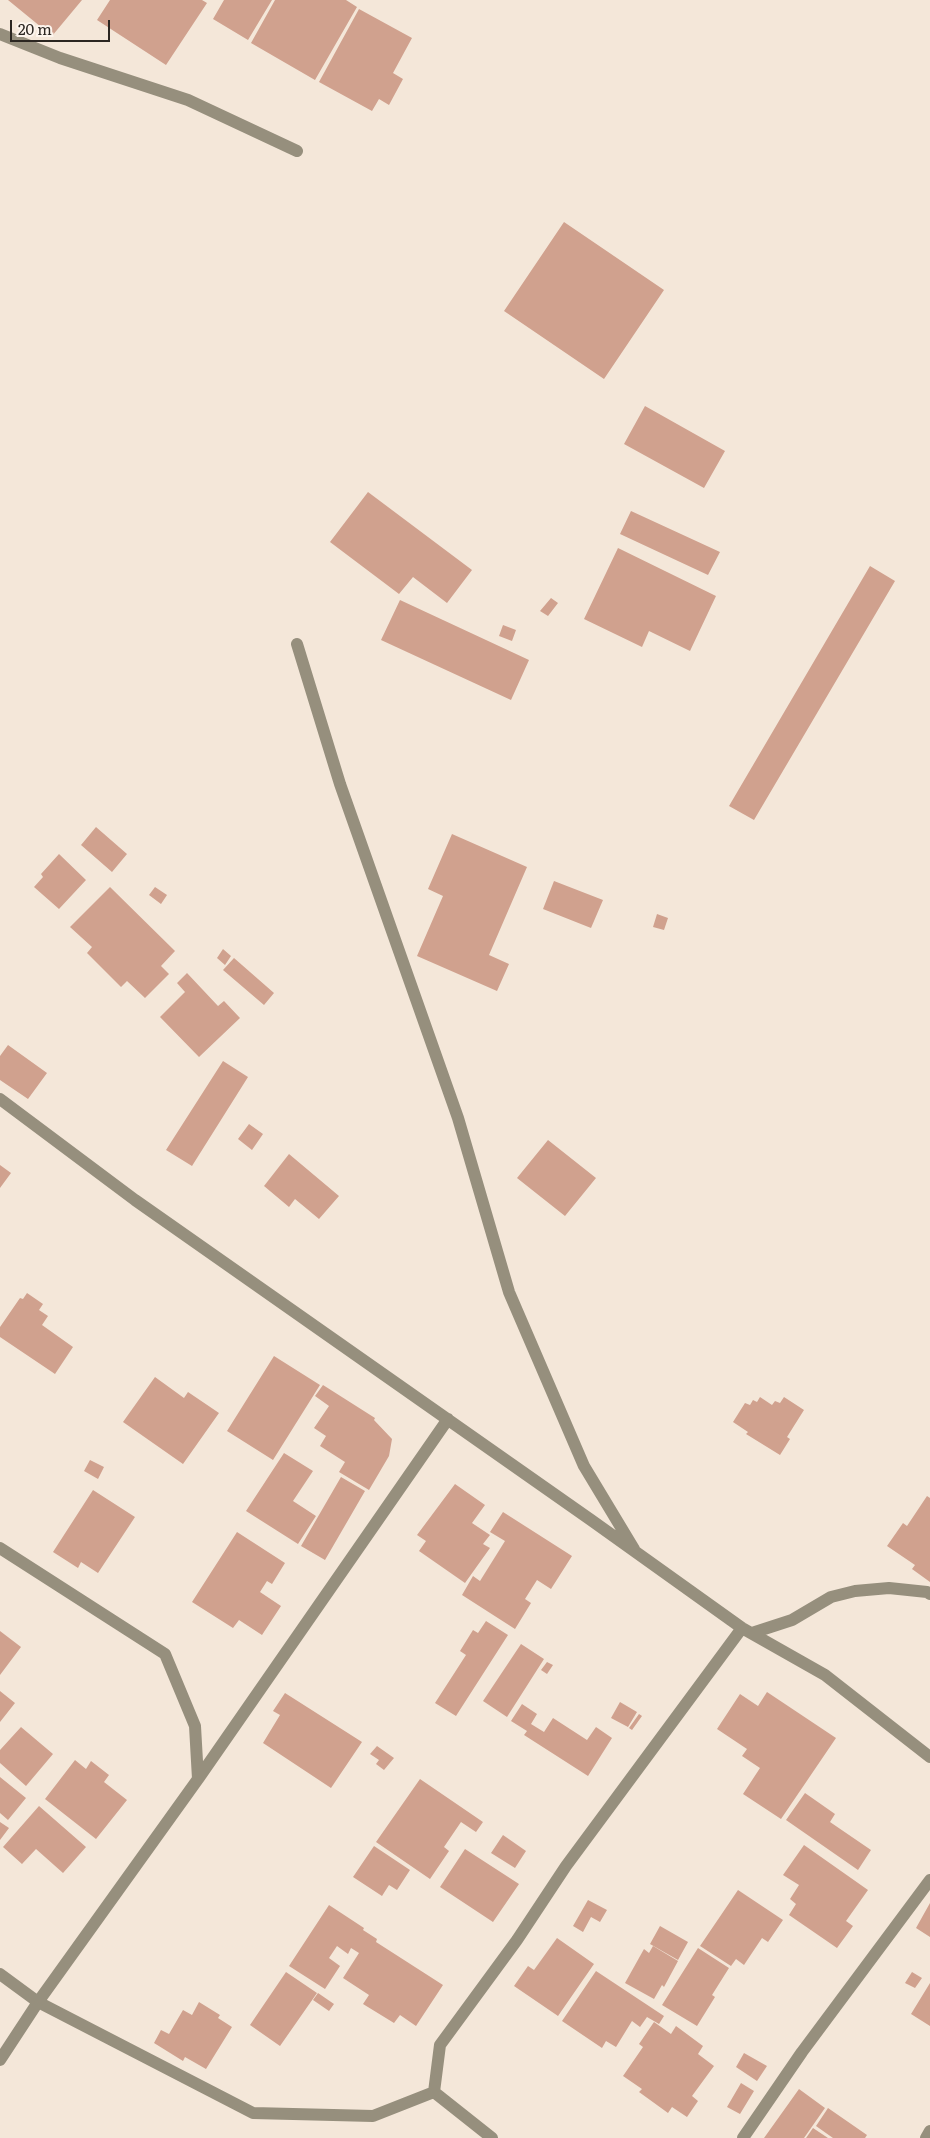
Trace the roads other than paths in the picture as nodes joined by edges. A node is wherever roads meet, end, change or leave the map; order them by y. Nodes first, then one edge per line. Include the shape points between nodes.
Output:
1 (0, 34) edge
2 (298, 151) dead end
3 (297, 644) dead end
4 (0, 1099) edge
5 (448, 1419) junction
6 (0, 1548) edge
7 (637, 1553) junction
8 (930, 1594) edge
9 (747, 1631) junction
10 (930, 1757) edge
11 (198, 1779) junction
12 (930, 1880) edge
13 (0, 1974) edge
14 (38, 2002) junction
15 (0, 2060) edge
16 (434, 2092) junction
17 (930, 2130) edge
18 (492, 2138) edge
19 (743, 2138) edge
20 (926, 2138) edge

1 - 2 street via 60,58 188,100
3 - 7 street via 340,784 458,1118 509,1292 584,1466
4 - 5 street via 135,1200
5 - 7 street
5 - 11 street
6 - 11 street via 166,1654 195,1726
7 - 9 street
8 - 9 street via 889,1588 855,1591 831,1597 792,1620
9 - 10 street via 825,1675
9 - 16 street via 572,1858 440,2045
11 - 14 street
12 - 19 street via 802,2052
13 - 14 street
14 - 15 street
14 - 16 street via 254,2113 373,2116
16 - 18 street
17 - 20 street

